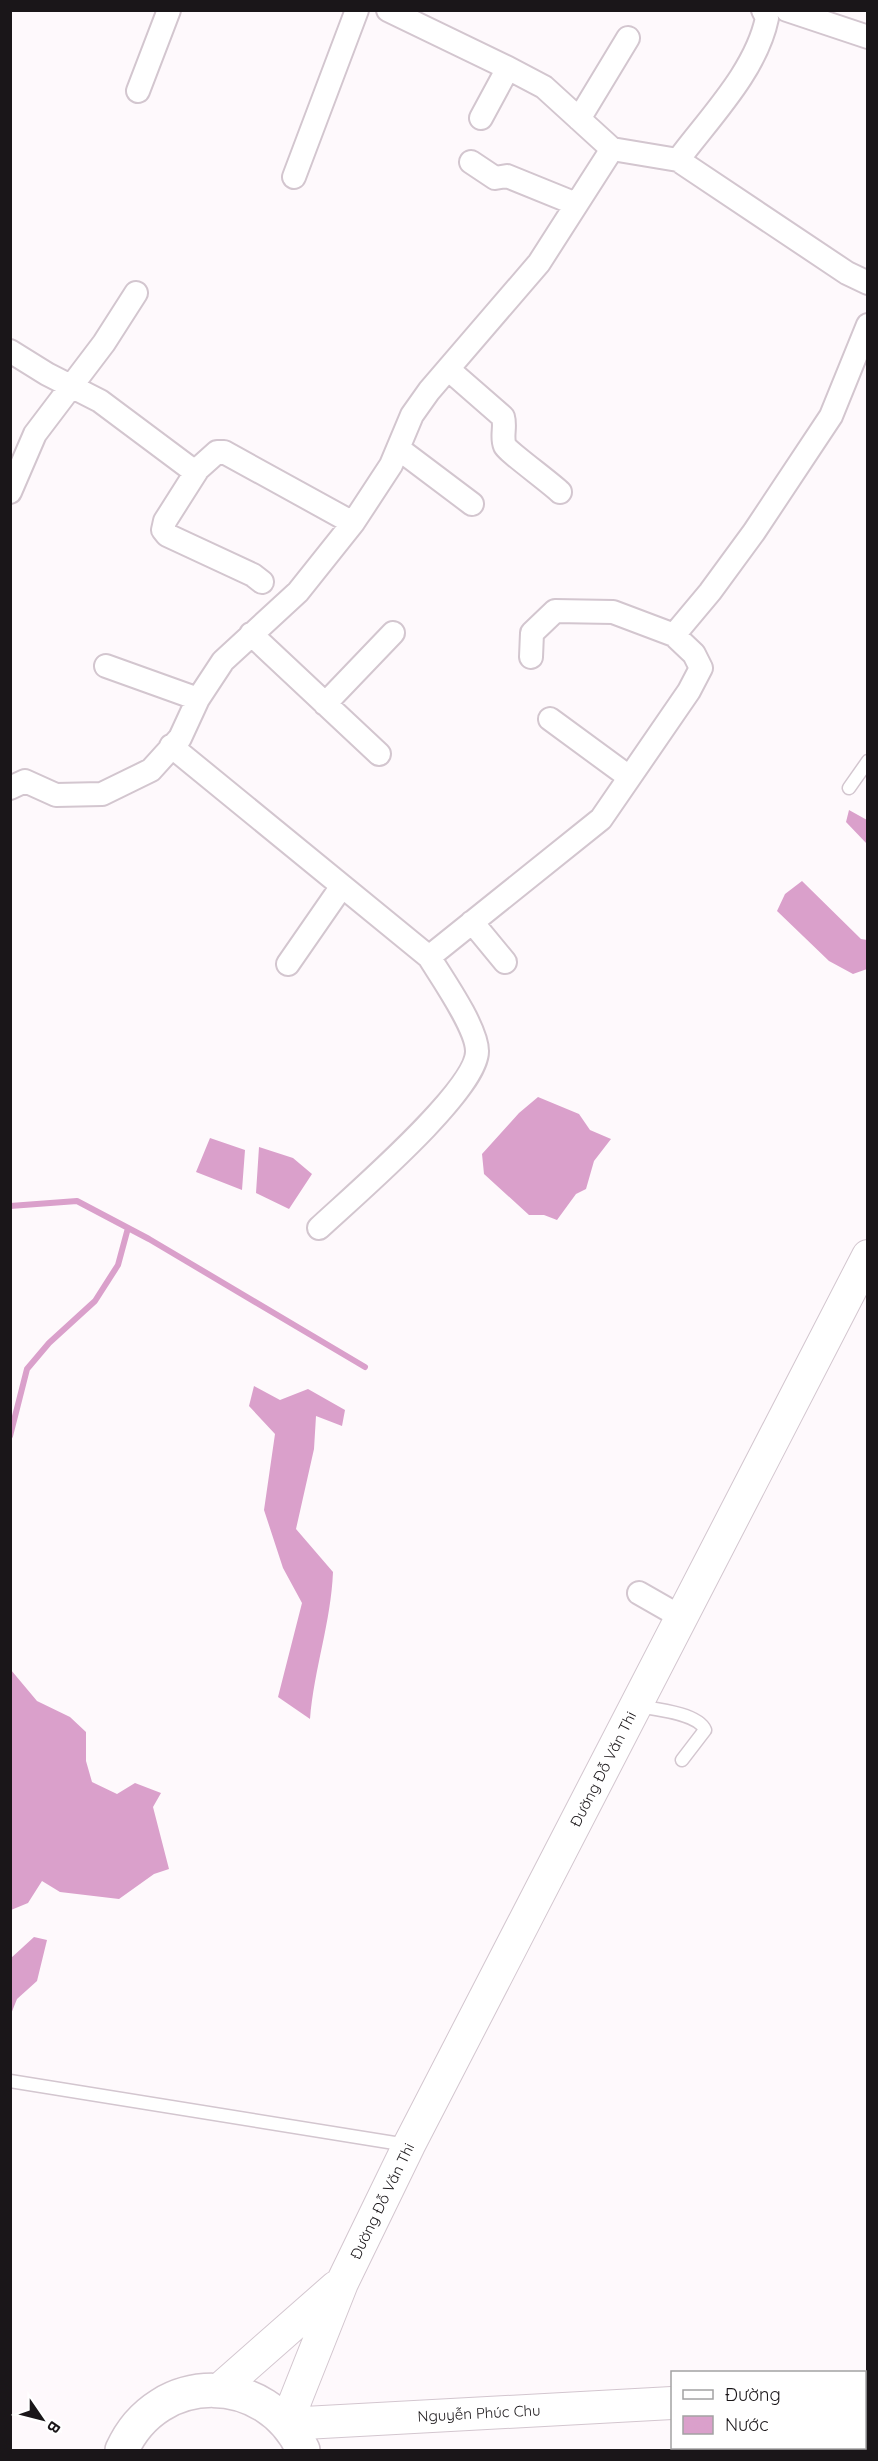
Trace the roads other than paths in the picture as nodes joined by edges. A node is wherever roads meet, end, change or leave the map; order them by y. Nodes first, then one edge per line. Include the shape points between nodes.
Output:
1 (169, 10) edge
2 (357, 10) edge
3 (763, 10) edge
4 (787, 10) edge
5 (390, 11) edge
6 (867, 37) edge
7 (628, 38) dead end
8 (508, 68) junction
9 (138, 91) dead end
10 (481, 118) dead end
11 (579, 119) junction
12 (612, 149) junction
13 (678, 160) junction
14 (471, 162) dead end
15 (294, 177) dead end
16 (576, 204) junction
17 (867, 283) edge
18 (136, 293) dead end
19 (867, 325) edge
20 (10, 351) edge
21 (448, 369) junction
22 (72, 386) junction
23 (399, 449) junction
24 (198, 469) junction
25 (10, 492) edge
26 (560, 492) dead end
27 (472, 504) dead end
28 (352, 523) junction
29 (262, 582) dead end
30 (393, 633) dead end
31 (251, 634) junction
32 (674, 635) junction
33 (531, 657) dead end
34 (106, 666) dead end
35 (198, 699) junction
36 (325, 704) junction
37 (550, 719) dead end
38 (171, 746) junction
39 (379, 754) dead end
40 (867, 761) edge
41 (629, 777) junction
42 (15, 782) edge
43 (849, 788) dead end
44 (342, 886) junction
45 (472, 922) junction
46 (429, 957) junction
47 (505, 962) dead end
48 (288, 964) dead end
49 (320, 1228) dead end
50 (867, 1256) edge
51 (639, 1593) dead end
52 (681, 1617) junction
53 (636, 1705) junction
54 (682, 1760) dead end
55 (10, 2081) edge
56 (409, 2145) junction
57 (342, 2283) junction
58 (219, 2390) junction
59 (671, 2403) edge
60 (294, 2437) edge
61 (789, 2449) edge
62 (122, 2451) edge
63 (747, 2451) edge

1 - 9 street
2 - 15 street
3 - 13 street via 767,18 762,40
4 - 6 street
5 - 8 street
7 - 11 street
8 - 10 street
8 - 11 street via 544,87
11 - 12 street
12 - 13 street
12 - 16 street
13 - 17 street
14 - 16 street via 495,178 507,176
16 - 21 street via 539,263
18 - 22 street
19 - 32 street via 831,416 754,532
20 - 22 street
21 - 23 street via 412,415
21 - 26 street via 503,417 504,445 508,451 536,469
22 - 24 street via 100,401 191,469
22 - 25 street via 35,434
23 - 27 street
23 - 28 street
24 - 28 street via 210,457 224,452
24 - 29 street via 165,521 163,531 166,536
28 - 31 street via 298,592
30 - 36 street
31 - 35 street via 224,661
31 - 36 street
32 - 33 street via 612,612 555,611 532,633
32 - 41 street via 694,654 700,668 689,691
34 - 35 street
35 - 38 street via 187,727
36 - 39 street
37 - 41 street
38 - 42 street via 151,770 102,794 56,795
38 - 44 street
40 - 43 lane
41 - 45 street via 601,819
44 - 46 street
44 - 48 street
45 - 46 street
45 - 47 street
46 - 49 street via 464,1014 477,1051 471,1071 444,1108
50 - 52 street, Đường Đỗ Văn Thi
51 - 52 street
52 - 53 street, Đường Đỗ Văn Thi
53 - 54 lane via 678,1713 702,1724 705,1731
53 - 56 street, Đường Đỗ Văn Thi
55 - 56 lane
56 - 57 street, Đường Đỗ Văn Thi
57 - 58 street, Đường Đỗ Văn Thi
57 - 60 street, Đường Đỗ Văn Thi
58 - 60 main road via 244,2394 272,2409
58 - 62 main road via 180,2395 151,2411 129,2435
59 - 60 street, Nguyễn Phúc Chu
61 - 63 main road

